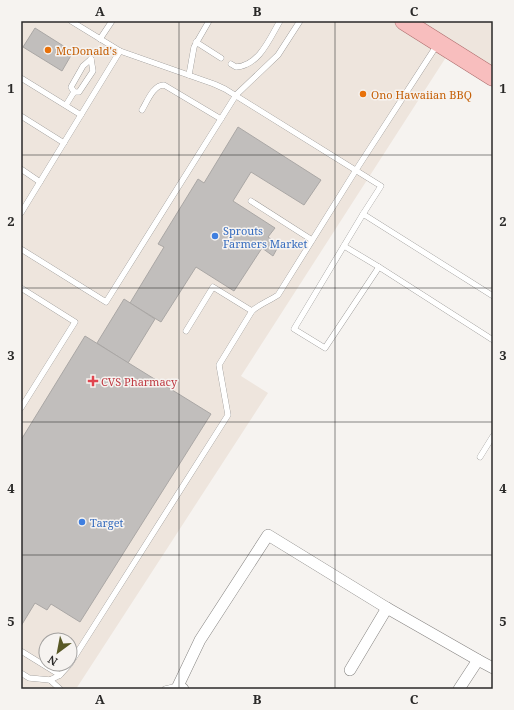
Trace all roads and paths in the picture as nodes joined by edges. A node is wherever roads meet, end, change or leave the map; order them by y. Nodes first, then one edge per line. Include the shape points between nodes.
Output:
1 (71, 21) edge
2 (112, 21) edge
3 (209, 21) edge
4 (280, 21) edge
5 (300, 21) edge
6 (404, 21) edge
7 (100, 39) junction
8 (196, 42) junction
9 (438, 43) junction
10 (120, 51) junction
11 (221, 58) dead end
12 (231, 64) dead end
13 (189, 75) junction
14 (493, 77) edge
15 (21, 78) edge
16 (74, 92) junction
17 (236, 95) junction
18 (66, 105) junction
19 (142, 110) dead end
20 (81, 115) junction
21 (21, 116) edge
22 (221, 119) junction
23 (64, 143) junction
24 (21, 169) edge
25 (356, 170) junction
26 (40, 182) junction
27 (251, 201) dead end
28 (21, 213) edge
29 (363, 214) junction
30 (312, 240) junction
31 (344, 246) junction
32 (21, 249) edge
33 (379, 267) junction
34 (21, 288) edge
35 (493, 296) edge
36 (252, 311) junction
37 (186, 331) dead end
38 (493, 340) edge
39 (21, 408) edge
40 (493, 436) edge
41 (480, 457) dead end
42 (388, 608) junction
43 (21, 651) edge
44 (78, 651) edge
45 (478, 660) junction
46 (493, 668) edge
47 (350, 670) dead end
48 (63, 672) edge
49 (21, 673) edge
50 (60, 675) junction
51 (50, 680) junction
52 (180, 687) edge
53 (60, 689) edge
54 (165, 689) edge
55 (459, 689) edge

1 - 7 lane
2 - 7 lane
3 - 8 lane
4 - 12 lane via 259,56 247,66 236,68
5 - 17 lane via 278,55
6 - 9 main road
7 - 10 lane
8 - 11 lane
8 - 13 lane
9 - 14 main road
9 - 25 lane
10 - 13 lane
10 - 20 lane
13 - 17 lane
15 - 18 lane
16 - 16 lane via 80,92 92,71 91,59 83,66 71,87
16 - 18 lane
17 - 22 lane
17 - 25 lane
18 - 20 lane
19 - 22 lane via 156,88 164,85
20 - 23 lane
21 - 23 lane
22 - 32 lane via 106,302
23 - 26 lane
24 - 26 lane
25 - 29 lane via 381,186
25 - 30 lane
26 - 28 lane
27 - 30 lane
29 - 31 lane
29 - 35 lane
30 - 36 lane via 278,295
31 - 33 lane
31 - 33 lane via 294,329 325,348
33 - 38 lane
34 - 39 lane via 75,322
36 - 37 lane via 213,287
36 - 44 lane via 219,365 228,415
40 - 41 lane
42 - 45 street
42 - 47 street
42 - 52 street via 268,535 200,640
43 - 50 lane
45 - 46 street
45 - 55 street
48 - 50 lane
49 - 51 lane via 30,678
50 - 51 lane
51 - 53 lane
52 - 54 lane

